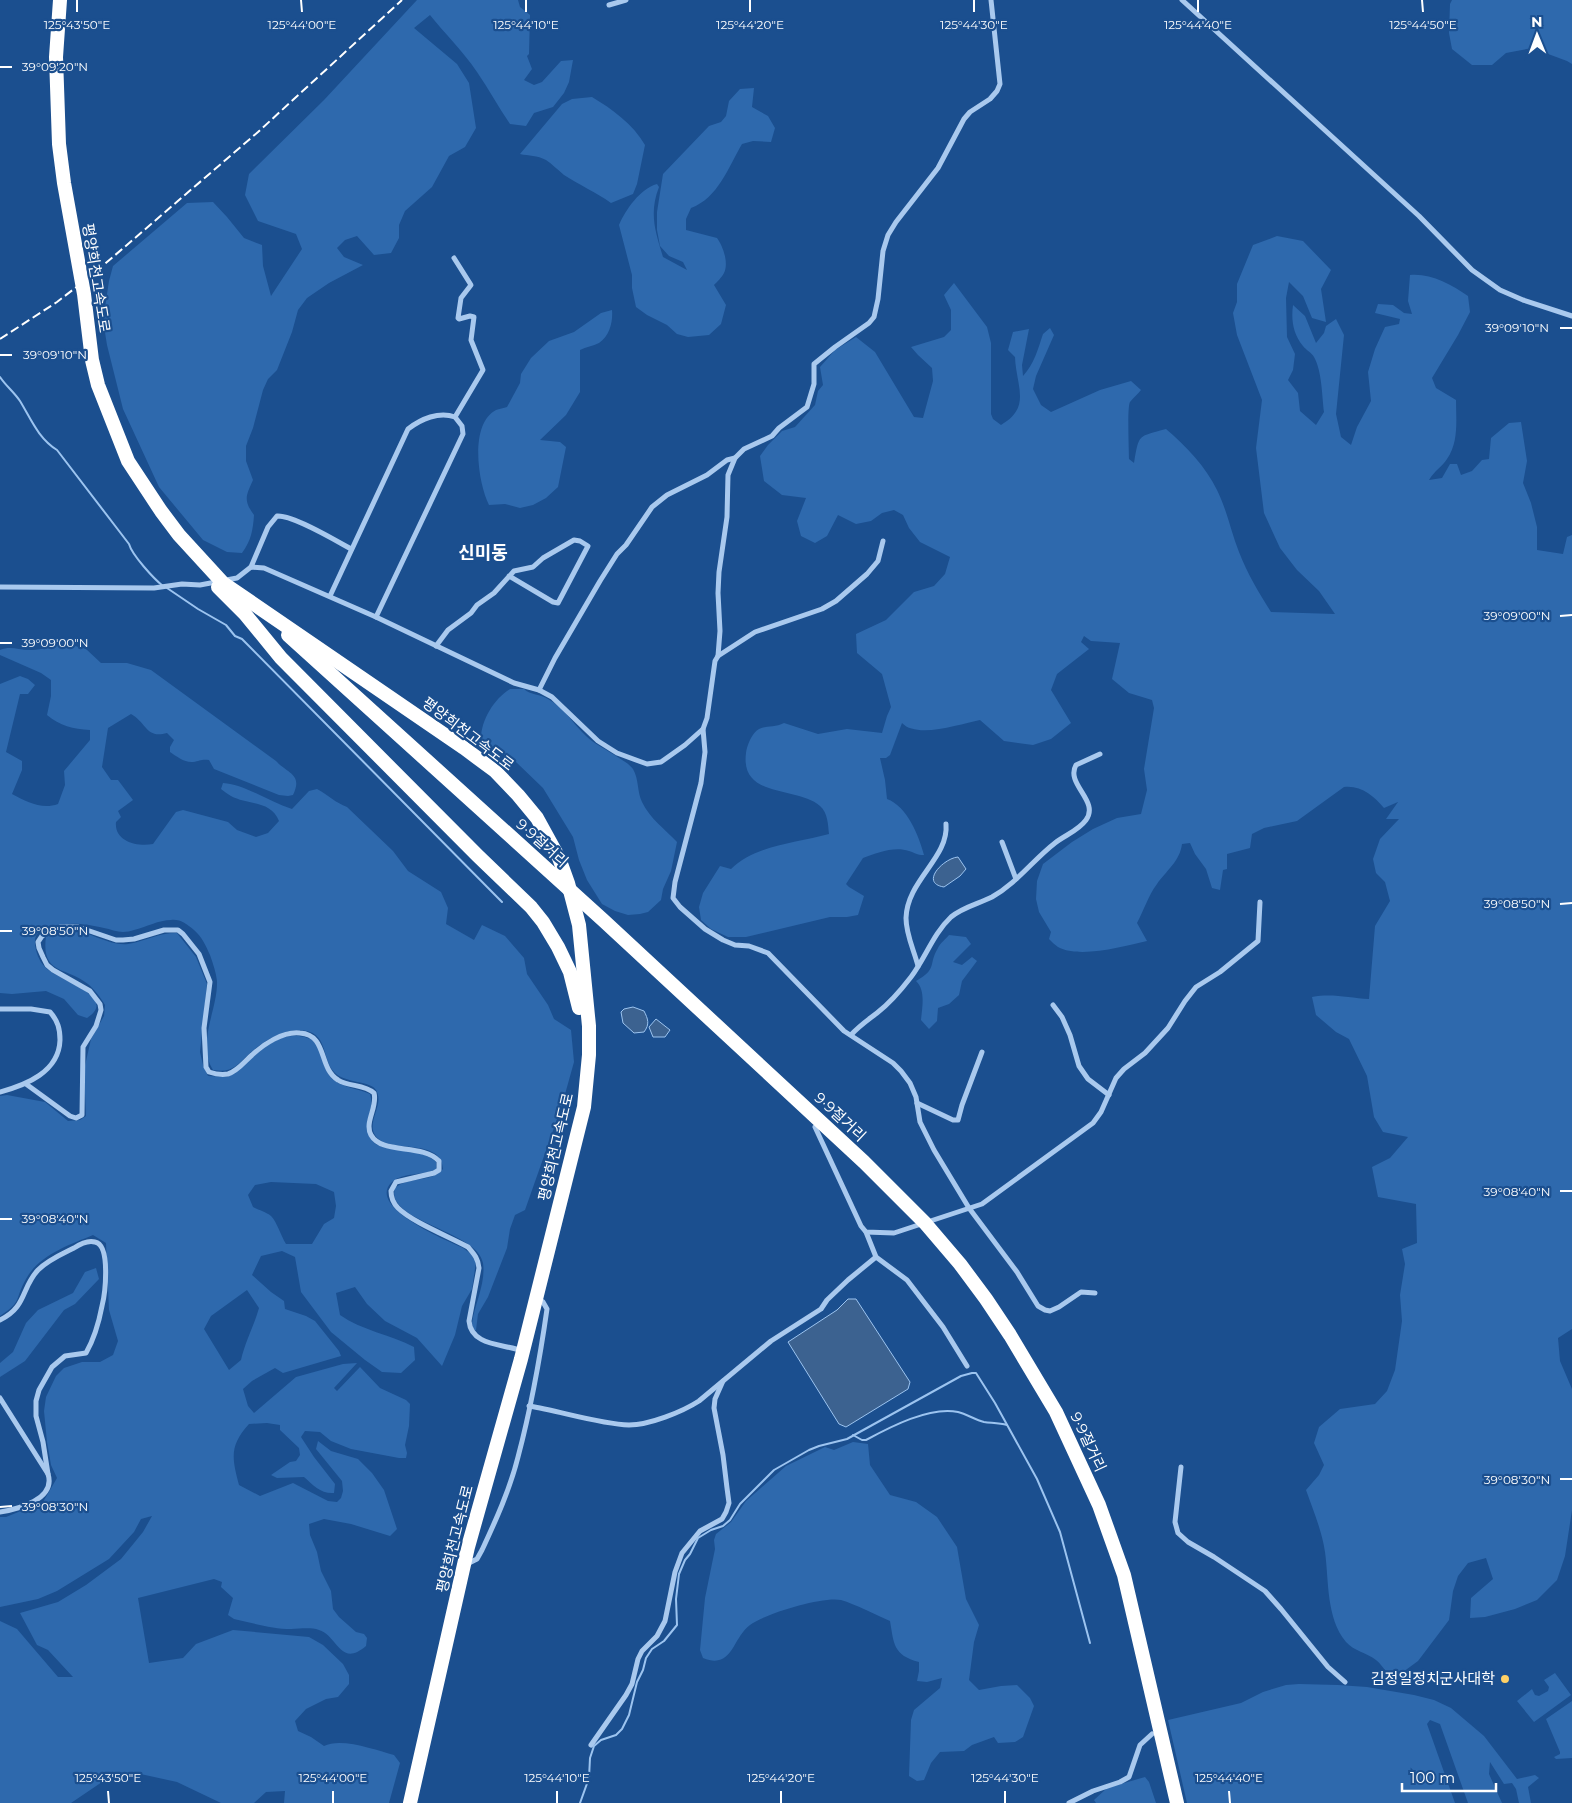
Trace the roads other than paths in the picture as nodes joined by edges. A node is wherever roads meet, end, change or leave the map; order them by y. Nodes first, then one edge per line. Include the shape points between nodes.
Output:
1 (52, 0) edge
2 (60, 0) edge
3 (626, 0) edge
4 (990, 0) edge
5 (1182, 0) edge
6 (610, 6) dead end
7 (454, 258) dead end
8 (77, 276) junction
9 (1572, 316) edge
10 (455, 417) junction
11 (735, 458) junction
12 (883, 541) dead end
13 (351, 548) junction
14 (251, 566) junction
15 (509, 576) junction
16 (218, 582) junction
17 (0, 587) edge
18 (330, 596) junction
19 (257, 606) junction
20 (245, 614) junction
21 (376, 617) junction
22 (436, 646) junction
23 (718, 656) junction
24 (539, 690) junction
25 (703, 729) junction
26 (1100, 754) dead end
27 (946, 824) dead end
28 (1002, 842) dead end
29 (1016, 879) junction
30 (555, 883) junction
31 (1260, 902) dead end
32 (603, 927) junction
33 (918, 966) junction
34 (1053, 1005) dead end
35 (0, 1009) edge
36 (851, 1035) junction
37 (982, 1052) dead end
38 (26, 1084) junction
39 (0, 1092) edge
40 (1109, 1094) junction
41 (916, 1103) junction
42 (815, 1127) junction
43 (969, 1208) junction
44 (920, 1224) junction
45 (866, 1232) junction
46 (876, 1257) junction
47 (1095, 1293) dead end
48 (536, 1298) junction
49 (0, 1320) edge
50 (516, 1349) junction
51 (967, 1366) dead end
52 (723, 1381) junction
53 (0, 1398) edge
54 (529, 1406) junction
55 (1181, 1467) dead end
56 (48, 1474) junction
57 (0, 1512) edge
58 (464, 1565) junction
59 (1345, 1682) dead end
60 (1152, 1734) junction
61 (592, 1744) dead end
62 (402, 1803) edge
63 (410, 1803) edge
64 (1069, 1803) edge
65 (1168, 1803) edge
66 (1178, 1803) edge

1 - 8 highway, 평양희천고속도로 via 48,48 53,152
2 - 8 highway, 평양희천고속도로 via 56,57 59,144
3 - 6 street
4 - 11 street via 1000,84 990,99 964,120 938,168 888,236 874,318 814,364 814,384 807,407 772,436 744,449
5 - 9 street via 1419,216 1472,270 1523,300
7 - 10 street via 471,285 461,298 458,318 474,317 471,340 483,370
8 - 16 highway, 평양희천고속도로 via 98,385 128,461 179,535
10 - 13 street via 435,415 408,429
10 - 21 street via 462,426 463,434
11 - 23 street via 728,475 727,517 719,572
11 - 24 street via 667,495 652,507 600,580
12 - 23 street via 878,561 836,601 755,632
13 - 14 street via 282,515 268,527
13 - 18 street
14 - 16 street via 237,578
14 - 18 street via 277,572
15 - 15 street via 558,602 588,546 574,540 532,567 517,570
15 - 22 street via 494,593 448,630
16 - 17 street via 154,588
16 - 19 highway, 평양희천고속도로
16 - 20 highway, 평양희천고속도로
18 - 21 street
19 - 30 highway, 9·9절거리
19 - 48 highway, 평양희천고속도로 via 495,772 537,818 565,875 578,925 589,1055 584,1107
20 - 30 highway, 9·9절거리 via 296,652 428,775
20 - 50 highway, 평양희천고속도로 via 282,658 531,907 543,922 570,972 584,1038 580,1106
21 - 22 street
22 - 24 street via 514,683
23 - 25 street
24 - 25 street via 557,701 598,742 647,764 661,762
25 - 36 street via 705,752 701,783 673,898 705,929 723,940 768,953
26 - 29 street via 1076,764 1074,768 1075,782 1088,805 1086,820 1056,842
27 - 33 street via 941,848 910,894 907,932
28 - 29 street
29 - 33 street via 991,897 952,916 936,935
30 - 32 highway, 9·9절거리
31 - 40 street via 1258,941 1196,988 1168,1028 1116,1078
32 - 42 highway, 9·9절거리
32 - 44 highway, 9·9절거리 via 858,1156
33 - 36 street via 893,999
34 - 40 street via 1070,1035 1079,1066 1088,1079
35 - 38 street via 50,1012 60,1028 60,1048 51,1064
36 - 41 street via 893,1063 910,1083
37 - 41 street via 958,1120
38 - 39 street
38 - 50 street via 70,1116 82,1115 82,1047 96,1026 101,1010 90,991 47,965 39,948 42,936 61,927 85,928 116,940 178,930 199,954 210,982 204,1028 209,1072 232,1072 266,1045 286,1034 306,1034 318,1041 333,1076 374,1093 375,1106 369,1129 377,1142 429,1153 439,1160 439,1170 434,1173 396,1182 391,1191 393,1201 409,1216 468,1247 474,1254 479,1268 470,1329 478,1338
40 - 43 street via 1093,1123 993,1197
41 - 43 street via 920,1122 934,1150
42 - 44 highway, 9·9절거리
42 - 45 street
43 - 44 street
43 - 47 street via 1038,1306 1050,1311 1081,1292
44 - 45 street via 894,1233
44 - 60 highway, 9·9절거리 via 996,1328 1049,1417 1089,1504 1114,1576
44 - 66 highway, 9·9절거리 via 960,1264 1010,1335 1056,1412 1099,1505 1124,1575
45 - 46 street
46 - 51 street via 907,1280 938,1320
46 - 52 street via 848,1280 821,1309 770,1341
48 - 54 street via 547,1309
48 - 58 highway, 평양희천고속도로
49 - 56 street via 17,1309 34,1276 45,1264 82,1243 99,1243 106,1278 92,1342 86,1353 65,1356 52,1367 36,1400 36,1416
50 - 62 highway, 평양희천고속도로 via 475,1501
52 - 54 street via 688,1408 641,1424 608,1422
52 - 61 street via 714,1408 727,1488 726,1512 722,1519 700,1531 682,1553 674,1572 665,1622 642,1651 632,1684
53 - 56 street
54 - 58 street via 509,1487 494,1524 477,1559
55 - 59 street via 1178,1533 1265,1591 1328,1667
56 - 57 street via 47,1491 38,1499
58 - 63 highway, 평양희천고속도로
60 - 64 street via 1140,1745 1129,1776
60 - 65 highway, 9·9절거리

